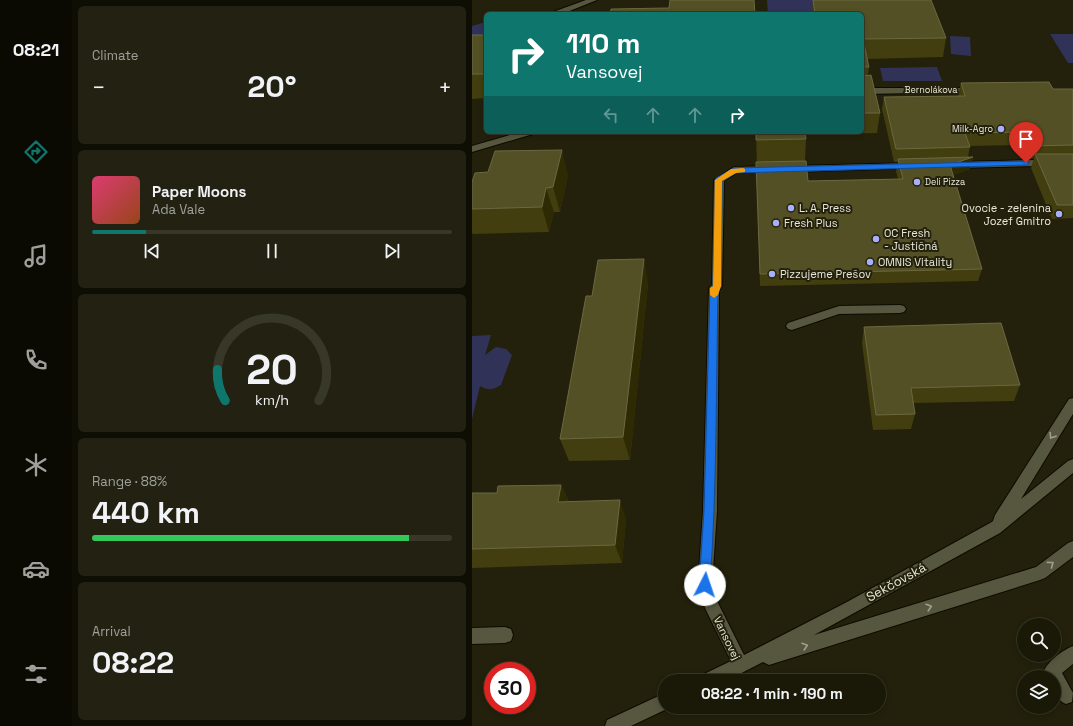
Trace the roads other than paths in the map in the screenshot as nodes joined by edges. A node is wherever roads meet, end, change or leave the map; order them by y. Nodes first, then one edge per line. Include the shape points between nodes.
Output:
1 (594, 0) edge
2 (557, 12) edge
3 (984, 90) edge
4 (864, 91) edge
5 (523, 134) edge
6 (472, 149) edge
7 (1073, 162) edge
8 (947, 165) edge
9 (923, 166) edge
10 (900, 309) dead end
11 (792, 326) dead end
12 (1073, 403) edge
13 (1073, 465) edge
14 (995, 528) junction
15 (1073, 548) edge
16 (505, 635) dead end
17 (472, 636) edge
18 (1073, 654) edge
19 (741, 665) junction
20 (722, 674) edge
21 (1066, 696) dead end
22 (658, 704) edge
23 (613, 726) edge

1 - 2 street
3 - 4 street, Bernolákova
5 - 6 street
7 - 8 street
9 - 19 street, Vansovej via 734,170 719,180 717,286 714,288 710,511 705,585 710,603
10 - 11 street via 839,310
12 -> 14 street
13 - 14 street, Sekčovská
14 - 19 street, Sekčovská
19 -> 15 street via 1040,573
16 - 17 street
18 - 21 street via 1052,671
19 - 20 street, Sekčovská
22 - 23 street

